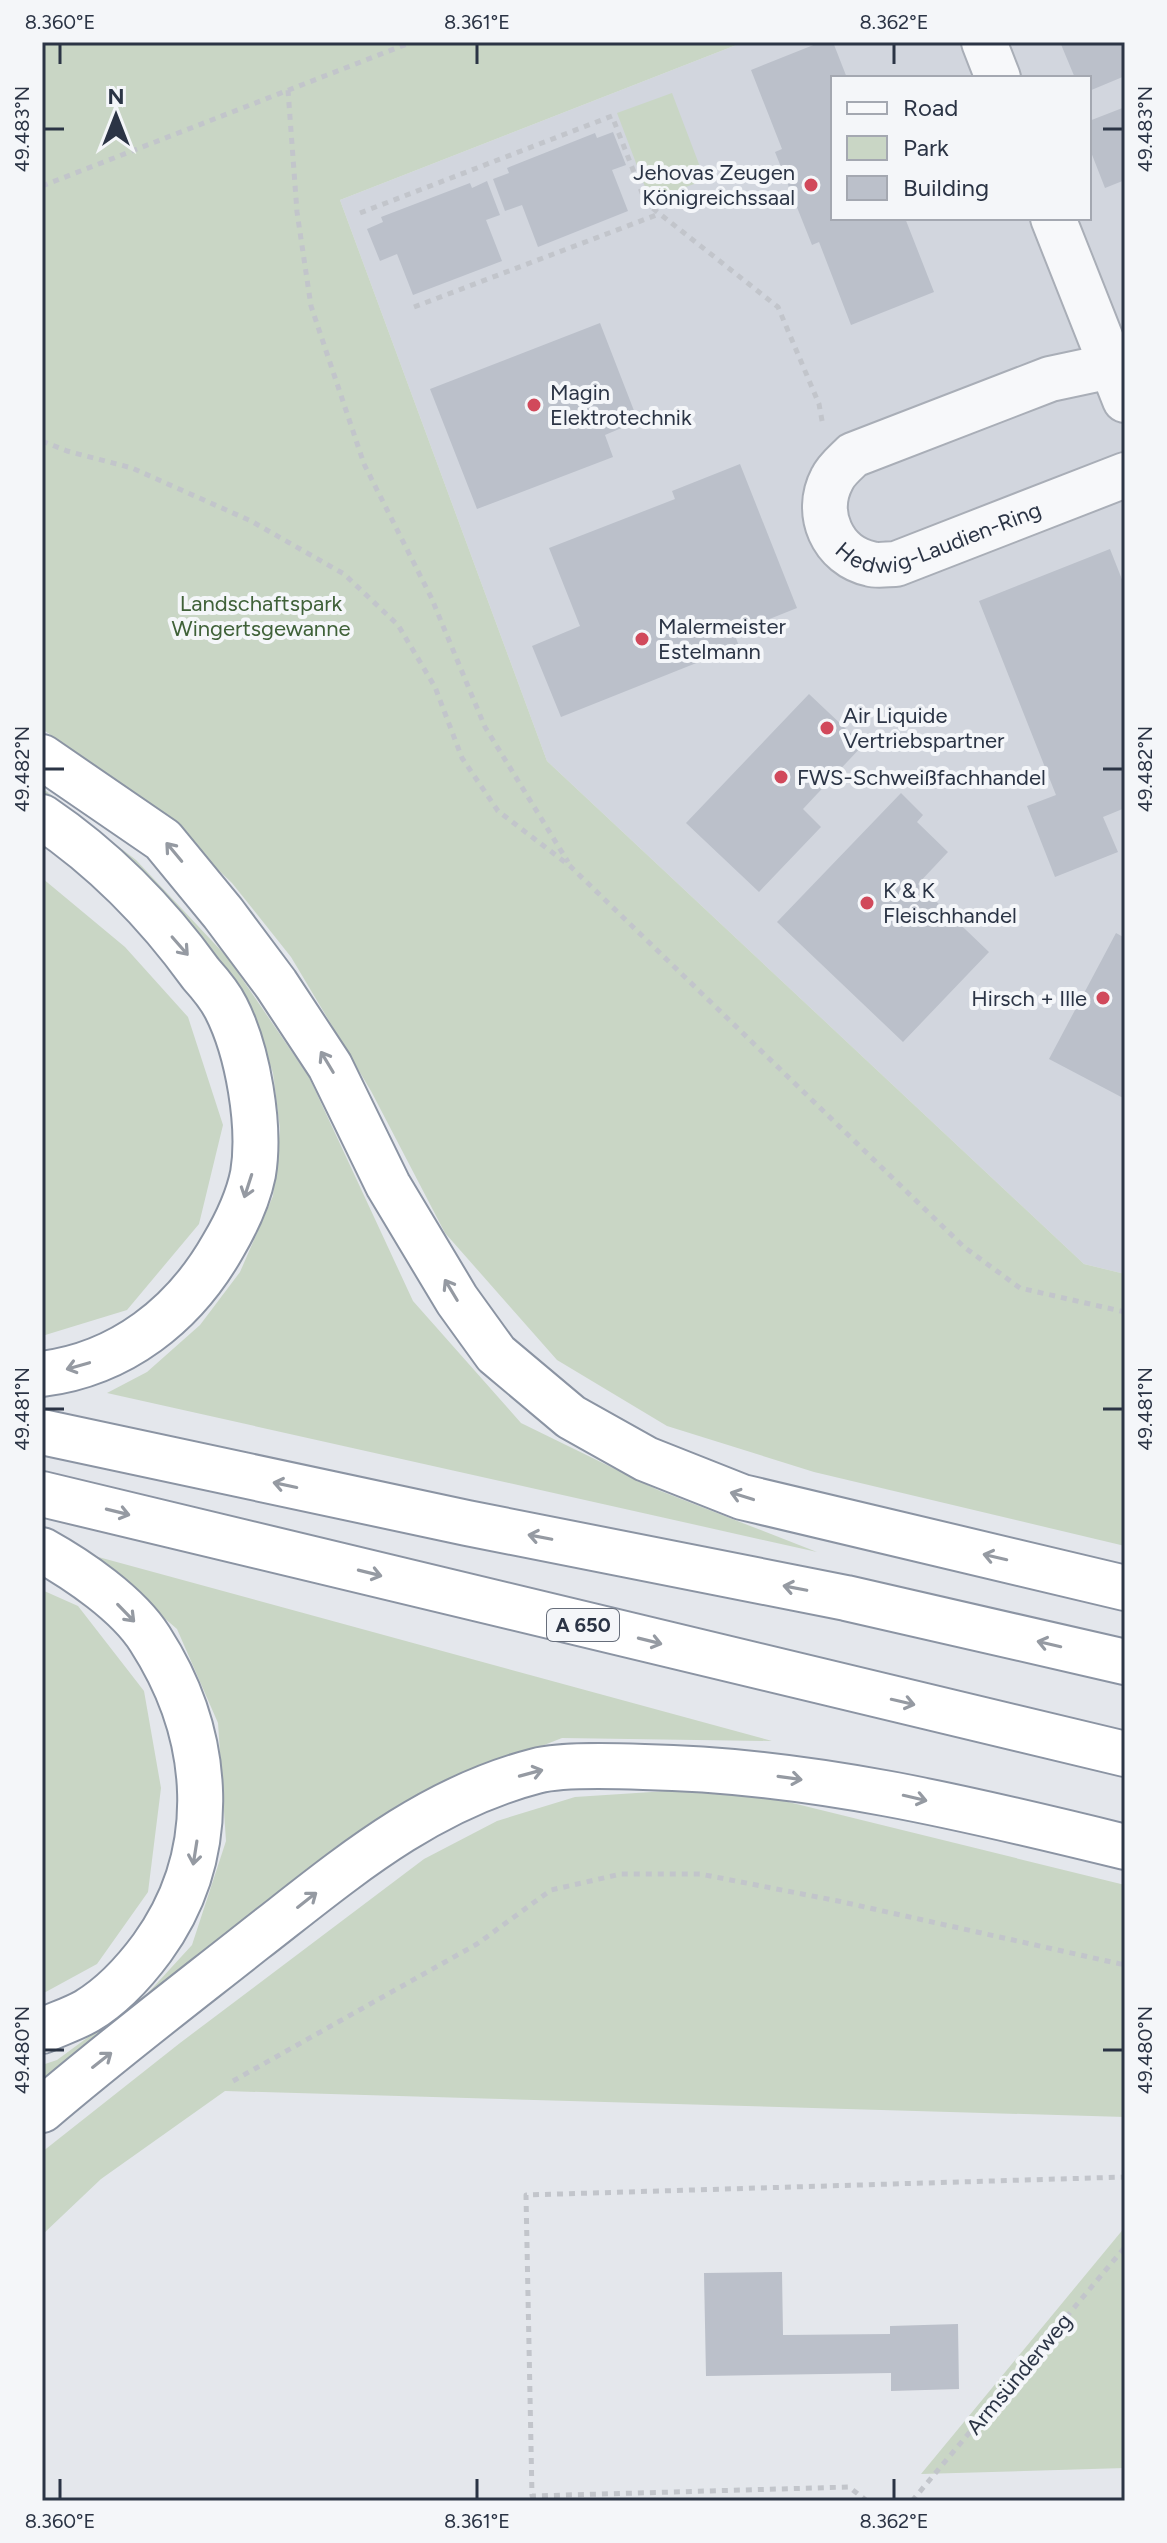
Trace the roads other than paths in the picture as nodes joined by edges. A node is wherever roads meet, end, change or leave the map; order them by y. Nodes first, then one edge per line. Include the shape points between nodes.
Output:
1 (984, 42) edge
2 (997, 76) edge
3 (1054, 220) edge
4 (1120, 376) edge
5 (1125, 475) edge
6 (42, 757) edge
7 (42, 817) edge
8 (42, 1374) edge
9 (42, 1432) edge
10 (42, 1494) edge
11 (42, 1550) edge
12 (1125, 1588) edge
13 (1125, 1662) edge
14 (1125, 1754) edge
15 (1125, 1847) edge
16 (42, 2031) edge
17 (42, 2110) edge

1 - 2 street
3 - 4 street
4 - 5 street, Hedwig-Laudien-Ring via 1050,379 853,455 833,476 825,512 836,544 847,554 871,564 896,564
12 -> 6 highway via 742,1497 646,1459 571,1417 496,1354 457,1300 388,1185 330,1066 223,913 163,840
7 -> 8 highway via 116,875 186,952 226,1007 246,1065 256,1121 253,1174 236,1224 211,1268 175,1312 142,1338 100,1360
13 -> 9 highway via 846,1598
10 -> 14 highway, A 650
11 -> 16 highway via 109,1595 149,1637 183,1701 195,1742 202,1812 193,1867 170,1924 145,1959 88,2011
17 -> 15 highway via 374,1847 486,1786 540,1769 623,1766 754,1773 904,1796

